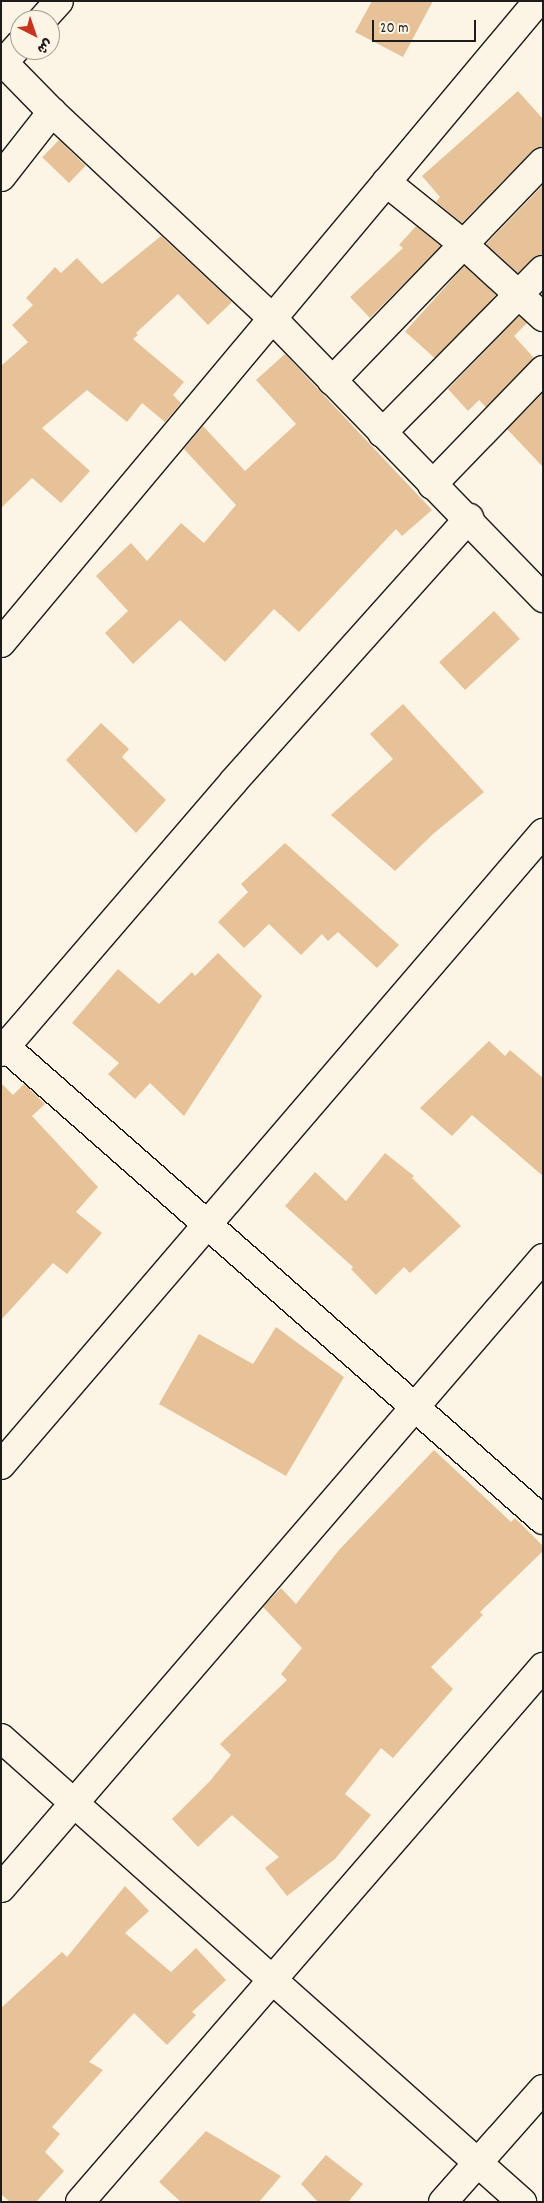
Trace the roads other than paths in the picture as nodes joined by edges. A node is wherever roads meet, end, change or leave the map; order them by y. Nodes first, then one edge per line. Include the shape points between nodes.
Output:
1 (538, 1) edge
2 (8, 55) edge
3 (52, 112) junction
4 (543, 162) edge
5 (1, 177) edge
6 (386, 182) junction
7 (462, 243) junction
8 (543, 270) edge
9 (519, 294) junction
10 (543, 317) edge
11 (272, 318) junction
12 (543, 370) edge
13 (332, 381) junction
14 (382, 433) junction
15 (432, 485) junction
16 (469, 518) junction
17 (543, 598) edge
18 (1, 643) edge
19 (543, 833) edge
20 (3, 1047) edge
21 (206, 1223) junction
22 (543, 1258) edge
23 (415, 1407) junction
24 (1, 1465) edge
25 (543, 1520) edge
26 (543, 1667) edge
27 (1, 1738) edge
28 (74, 1803) junction
29 (1, 1888) edge
30 (272, 1980) junction
31 (543, 2089) edge
32 (478, 2162) junction
33 (80, 2202) edge
34 (443, 2202) edge
35 (522, 2202) edge

1 - 6 street
2 - 3 street
3 - 5 street
3 - 11 street
4 - 7 street
6 - 7 street
6 - 11 street
7 - 9 street
7 - 13 street
8 - 9 street
9 - 10 street
9 - 14 street
11 - 13 street
11 - 18 street
12 - 15 street
13 - 14 street
14 - 15 street
15 - 16 street
16 - 17 street
16 - 20 street
19 - 21 street
20 - 21 street
21 - 23 street
21 - 24 street
22 - 23 street
23 - 25 street
23 - 28 street
26 - 30 street
27 - 28 street
28 - 29 street
28 - 30 street
30 - 32 street
30 - 33 street
31 - 32 street
32 - 34 street
32 - 35 street

